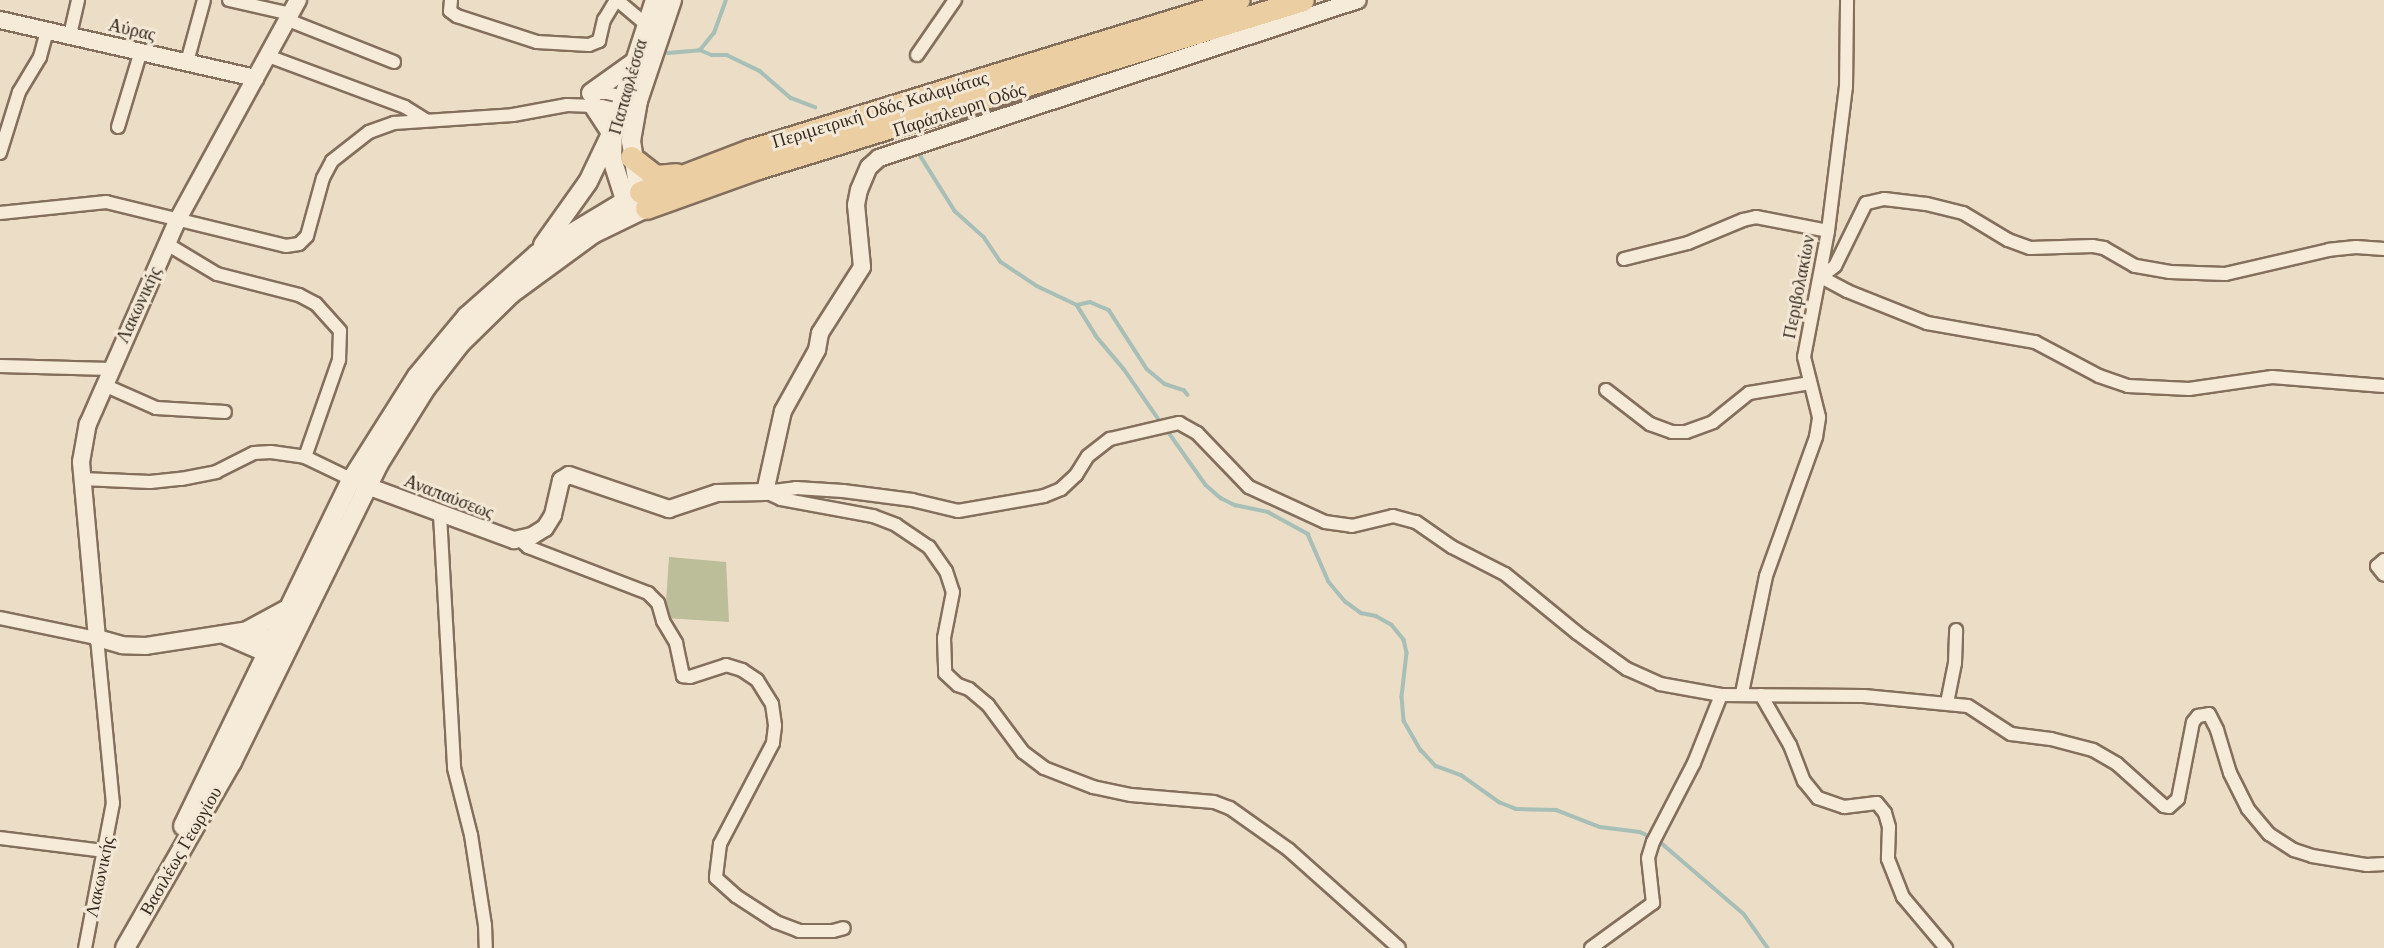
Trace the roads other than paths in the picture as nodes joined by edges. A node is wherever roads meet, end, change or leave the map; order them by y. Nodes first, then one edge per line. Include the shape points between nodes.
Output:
1 (78, 0) edge
2 (204, 0) edge
3 (229, 0) edge
4 (450, 0) edge
5 (617, 0) edge
6 (655, 0) edge
7 (672, 0) edge
8 (955, 0) edge
9 (1238, 0) edge
10 (1303, 0) edge
11 (1357, 0) edge
12 (1847, 0) edge
13 (245, 2) edge
14 (292, 11) edge
15 (0, 20) edge
16 (647, 25) junction
17 (47, 30) junction
18 (70, 35) junction
19 (141, 51) junction
20 (917, 55) dead end
21 (268, 56) junction
22 (636, 61) junction
23 (187, 62) junction
24 (394, 62) dead end
25 (256, 78) junction
26 (592, 99) junction
27 (629, 105) junction
28 (426, 120) junction
29 (118, 127) dead end
30 (612, 131) junction
31 (0, 153) edge
32 (632, 157) junction
33 (688, 172) junction
34 (635, 204) junction
35 (0, 213) edge
36 (177, 221) junction
37 (1828, 231) junction
38 (167, 244) junction
39 (2384, 249) edge
40 (537, 254) junction
41 (1624, 259) dead end
42 (1821, 277) junction
43 (0, 366) edge
44 (110, 369) junction
45 (1810, 383) junction
46 (104, 385) junction
47 (2384, 386) edge
48 (1606, 390) dead end
49 (225, 412) dead end
50 (305, 457) junction
51 (82, 479) junction
52 (359, 483) junction
53 (765, 492) junction
54 (440, 514) junction
55 (520, 540) junction
56 (2384, 560) edge
57 (2384, 575) edge
58 (286, 610) junction
59 (0, 618) edge
60 (249, 630) junction
61 (1956, 630) dead end
62 (223, 635) junction
63 (97, 638) junction
64 (269, 646) junction
65 (286, 654) junction
66 (1742, 694) junction
67 (1721, 695) junction
68 (1761, 695) junction
69 (1947, 703) junction
70 (0, 838) edge
71 (105, 851) junction
72 (2384, 864) edge
73 (844, 928) dead end
74 (129, 941) edge
75 (86, 945) edge
76 (486, 948) edge
77 (1399, 948) edge
78 (1591, 948) edge
79 (1946, 948) edge

1 - 18 street
2 - 23 street
3 - 13 street
4 - 5 street via 450,11 468,20 537,42 589,45 599,41 604,20
5 - 16 street
6 - 16 main road, Παπαφλέσσα
7 - 27 main road, Παπαφλέσσα
8 - 20 street
9 - 33 main road, Περιμετρική Οδός Καλαμάτας
10 - 34 main road, Περιμετρική Οδός Καλαμάτας
11 - 53 street, Παράπλευρη Οδός via 879,158 869,167 856,205 862,267 820,333 817,350 783,411
12 - 37 street, Περιβολακίων via 1846,87
13 - 14 street
14 - 21 street, Λακωνικής
14 - 24 street
15 - 17 street, Αύρας
16 - 22 main road, Παπαφλέσσα
17 - 18 street, Αύρας
17 - 31 street via 38,61 19,92
18 - 19 street, Αύρας
19 - 23 street, Αύρας
19 - 29 street
21 - 25 street, Λακωνικής
21 - 28 street via 405,107
22 - 26 main road
22 - 27 main road, Παπαφλέσσα
23 - 25 street, Αύρας
25 - 36 street, Λακωνικής
26 - 27 street
26 - 28 street via 513,115
26 - 30 main road
27 - 30 main road, Παπαφλέσσα
27 - 32 main road, Παπαφλέσσα
28 - 36 street via 394,123 369,132 332,161 307,236 299,244 286,246
30 - 34 main road, Παπαφλέσσα via 612,159
30 - 40 main road via 588,182
32 - 33 main road via 655,176
32 - 34 main road, Παπαφλέσσα
33 - 34 main road, Περιμετρική Οδός Καλαμάτας
34 - 40 main road, Περιμετρική Οδός Καλαμάτας
34 - 52 main road, Βασιλέως Γεωργίου via 546,266 472,331
35 - 36 street via 106,202
36 - 38 street, Λακωνικής
37 - 41 street via 1756,218 1688,243
37 - 42 street, Περιβολακίων
38 - 44 street, Λακωνικής
38 - 50 street via 217,274 308,299 340,331 339,360
39 - 42 street via 2329,250 2225,274 2170,272 2135,266 2094,246 2030,247 1956,211 1884,199 1866,203 1835,266
40 - 52 main road, Βασιλέως Γεωργίου via 438,349 393,410
42 - 45 street, Περιβολακίων via 1804,356
42 - 47 street via 1927,323 2035,342 2128,386 2189,389 2272,377
43 - 44 street
44 - 46 street, Λακωνικής
45 - 48 street via 1748,393 1713,422 1686,432 1650,424
45 - 66 street, Περιβολακίων via 1819,417 1813,454 1766,576
46 - 49 street via 156,408
46 - 51 street, Λακωνικής via 86,433
50 - 51 street, Αναπαύσεως via 254,453 216,472 150,482
50 - 52 street, Αναπαύσεως
51 - 63 street, Λακωνικής
52 - 54 street, Αναπαύσεως
52 - 58 main road, Βασιλέως Γεωργίου
52 - 65 main road, Βασιλέως Γεωργίου
53 - 55 street via 717,493 669,509 569,475 561,480 550,522
53 - 67 street via 796,488 844,491 958,511 1044,496 1061,489 1088,456 1110,439 1171,424 1189,426 1259,493 1339,526 1393,516 1416,522 1512,579 1577,633 1642,677
53 - 77 street via 873,516 929,547 946,571 953,592 944,638 945,673 988,705 1023,752 1044,768 1093,787 1214,802 1230,808 1289,850
54 - 55 street, Αναπαύσεως via 502,538
54 - 76 street via 454,768 471,835
55 - 73 street via 648,593 659,603 676,643 683,676 726,665 757,680 772,704 773,743 720,844 716,878 756,909 799,931
56 - 57 street via 2376,566
58 - 60 main road
58 - 64 main road, Βασιλέως Γεωργίου
59 - 63 street
60 - 62 street
60 - 64 street
61 - 69 street
62 - 63 street via 134,646
62 - 64 street
63 - 71 street, Λακωνικής via 112,772 111,826
64 - 65 street
64 - 74 main road, Βασιλέως Γεωργίου
65 - 74 main road, Βασιλέως Γεωργίου via 232,762
66 - 67 street
66 - 68 street
67 - 78 street via 1648,858 1653,903
68 - 69 street
68 - 79 street via 1790,745 1804,781 1818,798 1844,807 1878,803 1889,827 1888,859 1903,897
69 - 72 street via 1968,706 2011,734 2092,750 2117,764 2169,807 2178,799 2193,722 2197,716 2209,715 2248,809 2269,834 2312,856
70 - 71 street
71 - 75 street, Λακωνικής

